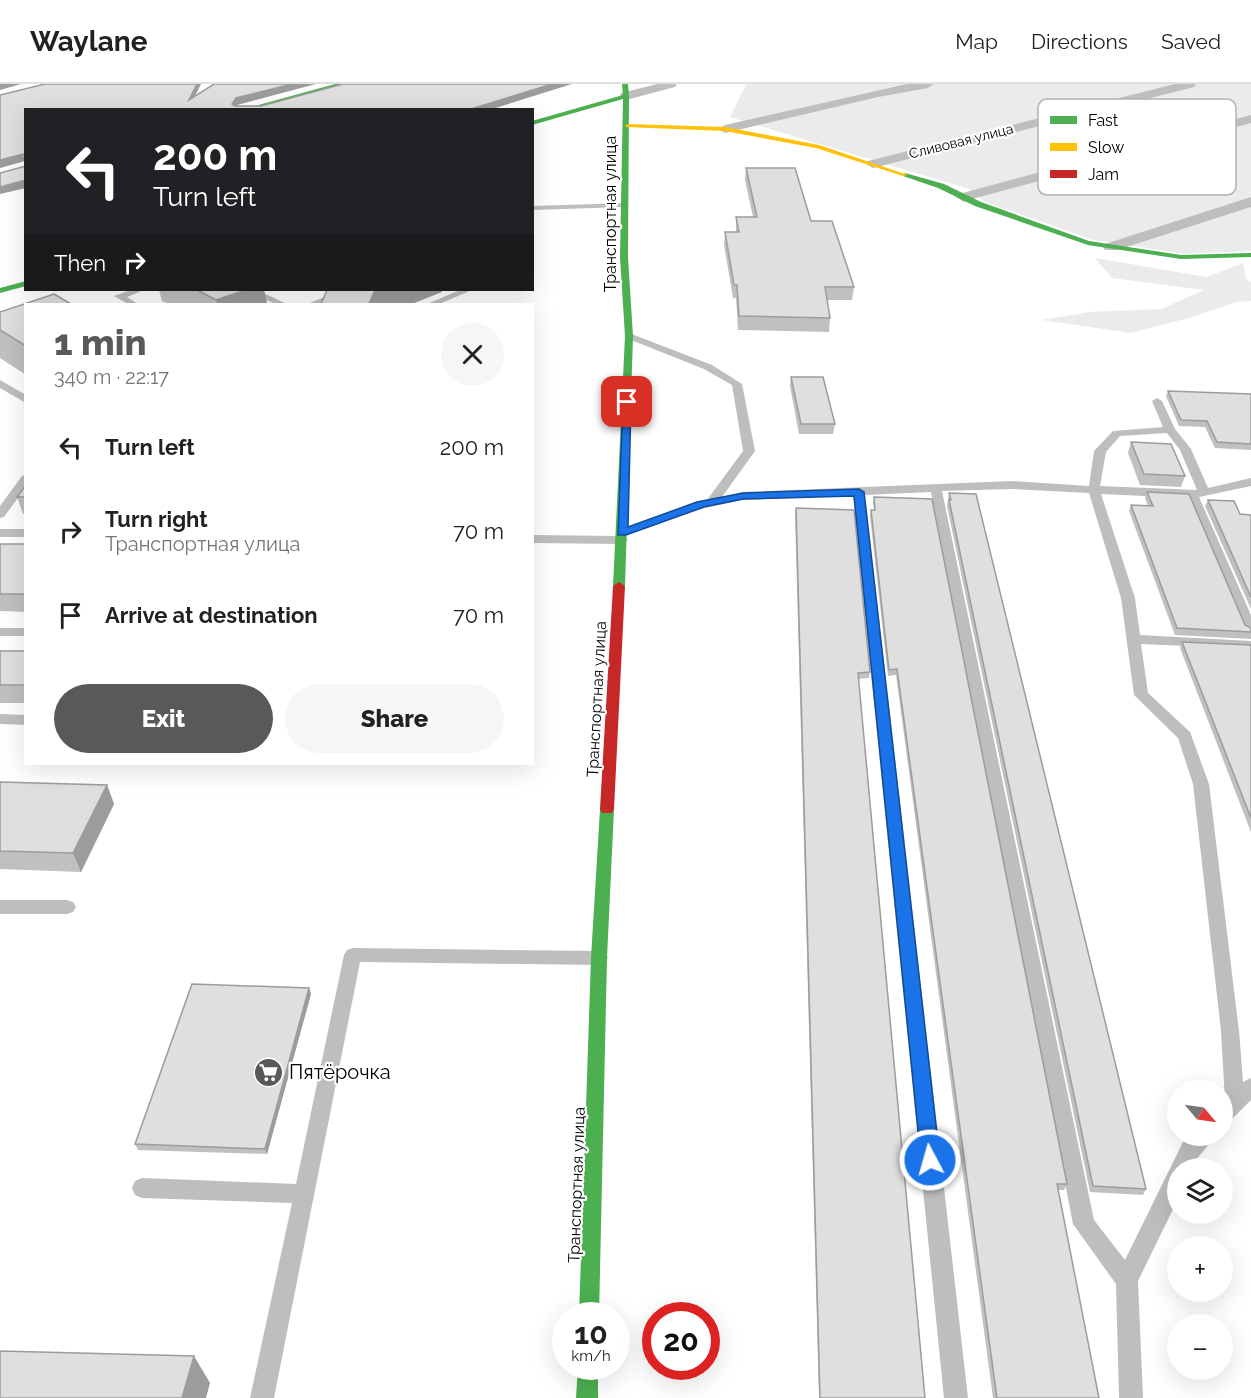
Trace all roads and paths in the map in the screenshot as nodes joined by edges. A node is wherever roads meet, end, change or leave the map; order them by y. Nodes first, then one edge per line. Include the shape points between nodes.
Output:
1 (342, 84) edge
2 (671, 84) edge
3 (928, 84) edge
4 (1190, 84) edge
5 (625, 90) edge
6 (1131, 99) edge
7 (251, 108) edge
8 (1251, 119) edge
9 (534, 122) edge
10 (1038, 122) edge
11 (1236, 123) edge
12 (627, 126) junction
13 (725, 129) junction
14 (873, 164) junction
15 (1038, 177) edge
16 (964, 197) junction
17 (1251, 202) edge
18 (626, 205) junction
19 (534, 208) edge
20 (1111, 247) junction
21 (1251, 255) edge
22 (24, 284) edge
23 (0, 291) edge
24 (135, 291) edge
25 (252, 291) edge
26 (464, 291) edge
27 (346, 292) edge
28 (132, 303) edge
29 (280, 303) edge
30 (315, 303) edge
31 (335, 303) edge
32 (434, 303) edge
33 (629, 336) junction
34 (0, 384) edge
35 (24, 399) edge
36 (1156, 401) dead end
37 (1170, 430) junction
38 (24, 481) edge
39 (1251, 482) edge
40 (936, 489) junction
41 (1094, 490) junction
42 (859, 492) junction
43 (1198, 494) junction
44 (712, 502) junction
45 (0, 514) edge
46 (0, 533) edge
47 (24, 533) edge
48 (622, 536) junction
49 (534, 539) edge
50 (1251, 630) edge
51 (0, 632) edge
52 (24, 632) edge
53 (1133, 639) junction
54 (1251, 645) edge
55 (0, 719) edge
56 (24, 720) edge
57 (0, 907) edge
58 (68, 907) dead end
59 (599, 958) junction
60 (1229, 1080) edge
61 (1251, 1087) edge
62 (1233, 1105) edge
63 (142, 1188) dead end
64 (304, 1194) junction
65 (1167, 1198) edge
66 (1127, 1280) junction
67 (589, 1302) edge
68 (588, 1380) edge
69 (262, 1398) edge
70 (587, 1398) edge
71 (956, 1398) edge
72 (1131, 1398) edge

1 - 7 main road
2 - 5 street
3 - 13 street
4 - 6 street, Сливовая улица
5 - 9 main road
5 - 12 main road, Транспортная улица
8 - 11 street
10 - 14 street, Сливовая улица
12 - 13 main road
12 - 18 main road, Транспортная улица
13 - 14 main road via 793,140
14 - 16 main road
15 - 16 street
16 - 20 main road via 1070,237
17 - 20 street
18 - 19 lane
18 - 33 main road, Транспортная улица via 624,257
20 - 21 main road via 1181,256
22 - 23 main road
24 - 28 lane via 119,296
25 - 29 lane
26 - 32 lane
27 - 30 lane
27 - 31 lane
33 - 44 lane via 708,367 737,384 749,451
33 - 48 main road, Транспортная улица
34 - 35 lane
36 - 37 lane
37 - 41 lane via 1117,433 1100,451
37 - 43 lane via 1185,449
38 - 45 lane
39 - 43 lane
40 - 41 lane via 1011,485
40 - 42 lane
40 - 66 lane via 1084,1224
41 - 43 lane
41 - 53 lane via 1128,598
42 - 44 lane via 743,496
42 - 71 lane
43 - 50 lane
44 - 48 lane
46 - 47 lane
48 - 49 lane
48 - 59 main road, Транспортная улица
51 - 52 lane
53 - 54 lane
53 - 60 lane via 1141,694 1185,736 1201,784 1230,1031
55 - 56 lane
57 - 58 lane
59 - 64 lane via 353,955
59 - 67 main road, Транспортная улица
61 - 62 lane
63 - 64 lane
64 - 69 lane
65 - 66 lane
66 - 72 lane
68 - 70 main road

